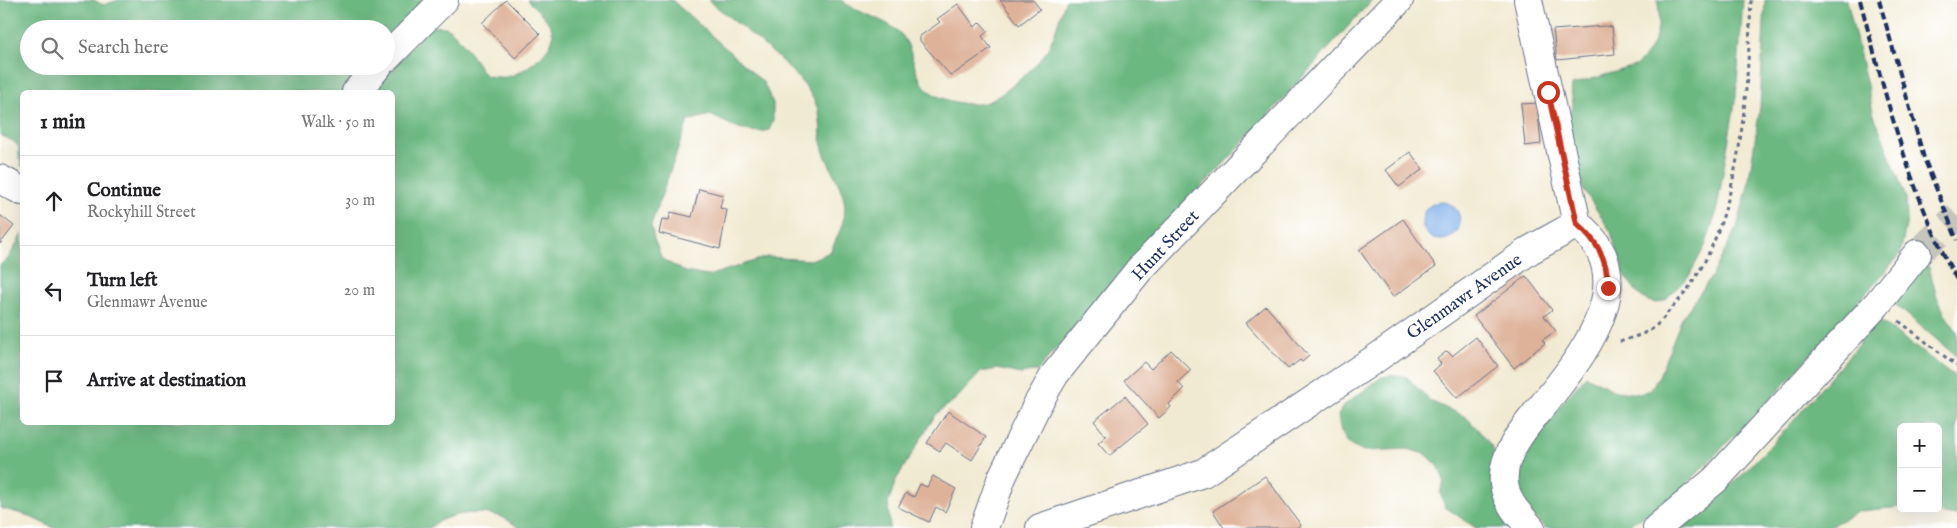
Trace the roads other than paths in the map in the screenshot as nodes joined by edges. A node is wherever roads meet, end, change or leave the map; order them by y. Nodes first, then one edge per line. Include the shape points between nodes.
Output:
1 (444, 0) edge
2 (1399, 0) edge
3 (1528, 0) edge
4 (395, 49) edge
5 (370, 75) edge
6 (358, 90) edge
7 (0, 180) edge
8 (20, 190) edge
9 (1577, 224) junction
10 (1917, 254) tunnel mouth
11 (984, 528) edge
12 (1040, 528) edge
13 (1531, 528) edge
14 (1656, 528) edge

1 - 4 street
2 - 11 street, Hunt Street via 1139,270 1055,374 1002,478
3 - 9 street
5 - 6 street
7 - 8 street
9 - 12 street, Glenmawr Avenue via 1530,250 1378,357 1202,473
9 - 13 street via 1591,235 1602,253 1608,272 1608,288 1590,340 1523,430 1507,460 1504,483 1510,506
10 - 14 street via 1876,304 1716,480

